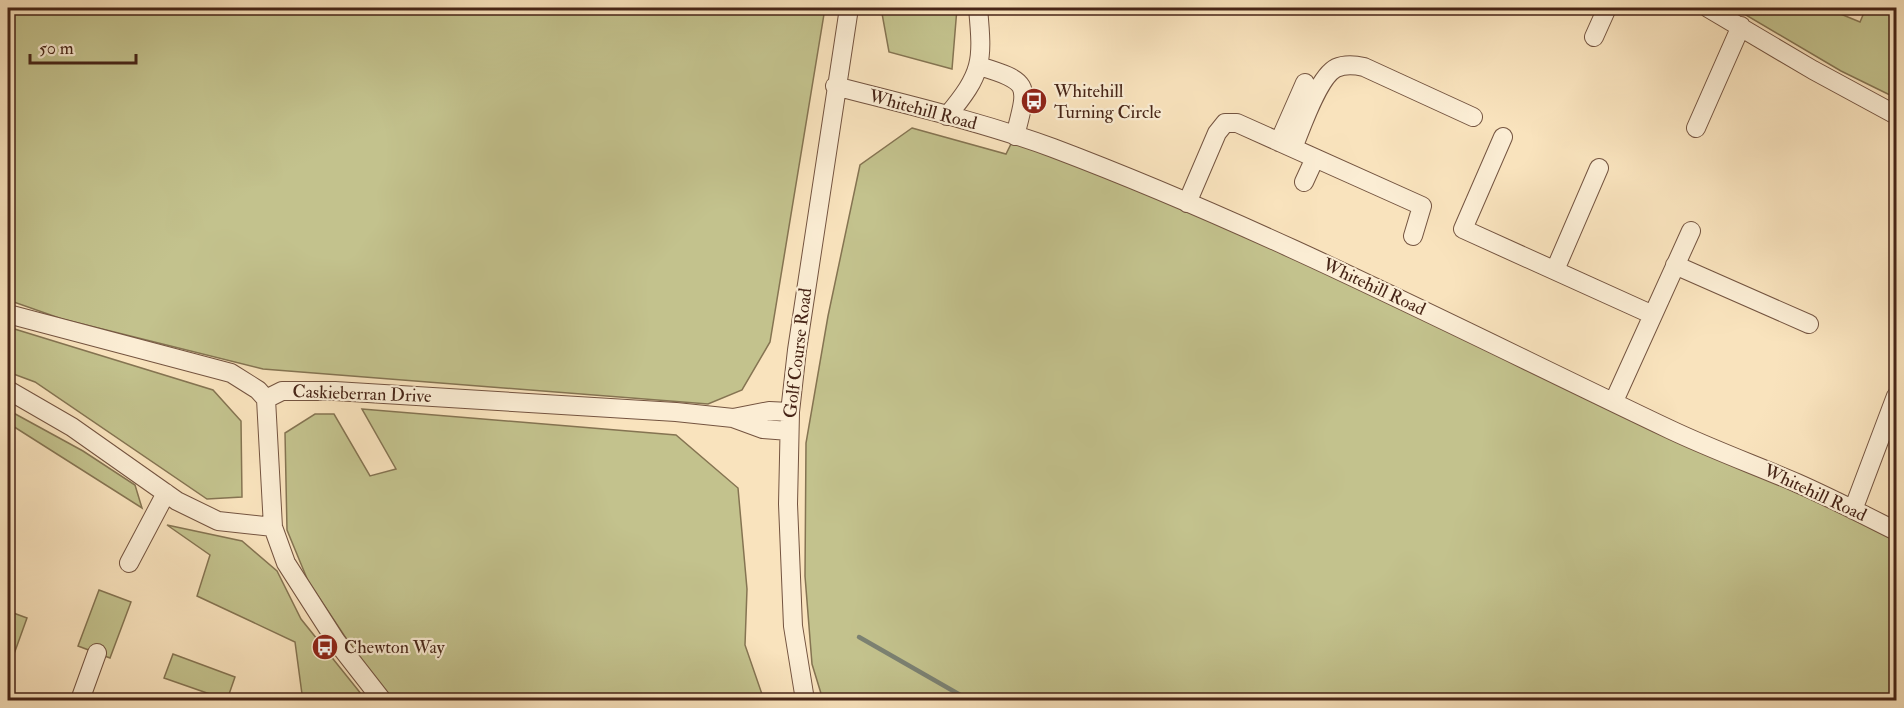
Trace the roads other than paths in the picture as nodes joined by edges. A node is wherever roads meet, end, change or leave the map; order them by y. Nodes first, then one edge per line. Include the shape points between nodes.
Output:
1 (849, 8) edge
2 (978, 8) edge
3 (1607, 8) edge
4 (1708, 8) edge
5 (1742, 26) junction
6 (1594, 37) dead end
7 (979, 66) junction
8 (1305, 83) dead end
9 (836, 86) junction
10 (1896, 115) edge
11 (947, 116) junction
12 (1473, 117) dead end
13 (1696, 128) dead end
14 (1015, 136) junction
15 (1503, 137) dead end
16 (1286, 145) junction
17 (1315, 158) junction
18 (1599, 168) dead end
19 (1304, 182) dead end
20 (1187, 202) junction
21 (1691, 231) dead end
22 (1413, 236) dead end
23 (1675, 265) junction
24 (1555, 270) junction
25 (8, 314) edge
26 (1653, 315) junction
27 (1809, 324) dead end
28 (8, 390) edge
29 (1896, 396) edge
30 (266, 399) junction
31 (1614, 401) junction
32 (790, 412) junction
33 (733, 418) junction
34 (789, 431) junction
35 (166, 493) junction
36 (1853, 510) junction
37 (273, 527) junction
38 (1896, 531) edge
39 (129, 563) dead end
40 (97, 653) dead end
41 (81, 700) edge
42 (382, 700) edge
43 (805, 700) edge

1 - 9 street, Golf Course Road
2 - 7 street
3 - 6 street
4 - 5 street
5 - 10 street
5 - 13 street
7 - 11 street via 967,92
7 - 14 street via 1008,74 1021,86 1023,104
8 - 16 street
9 - 11 street, Whitehill Road
9 - 32 street, Golf Course Road
11 - 14 street, Whitehill Road
12 - 16 street via 1364,67 1350,65 1335,69 1323,80
14 - 20 street, Whitehill Road
15 - 24 street via 1463,230
16 - 17 street
16 - 20 street via 1237,123 1225,123
17 - 19 street
17 - 22 street via 1422,206
18 - 24 street
20 - 31 street, Whitehill Road via 1383,290
21 - 23 street
23 - 26 street
23 - 27 street
24 - 26 street
25 - 30 street, Caskieberran Drive via 231,373
26 - 31 street
28 - 35 street via 72,427
29 - 36 street
30 - 33 street, Caskieberran Drive via 282,391 335,391
30 - 37 street
31 - 36 street, Whitehill Road
32 - 33 street, Caskieberran Drive via 768,411
32 - 34 street, Golf Course Road
33 - 34 street, Caskieberran Drive via 763,429
34 - 43 street, Golf Course Road via 793,626
35 - 37 street via 218,522
35 - 39 street
36 - 38 street, Whitehill Road
37 - 42 street via 286,563 336,642
40 - 41 street

